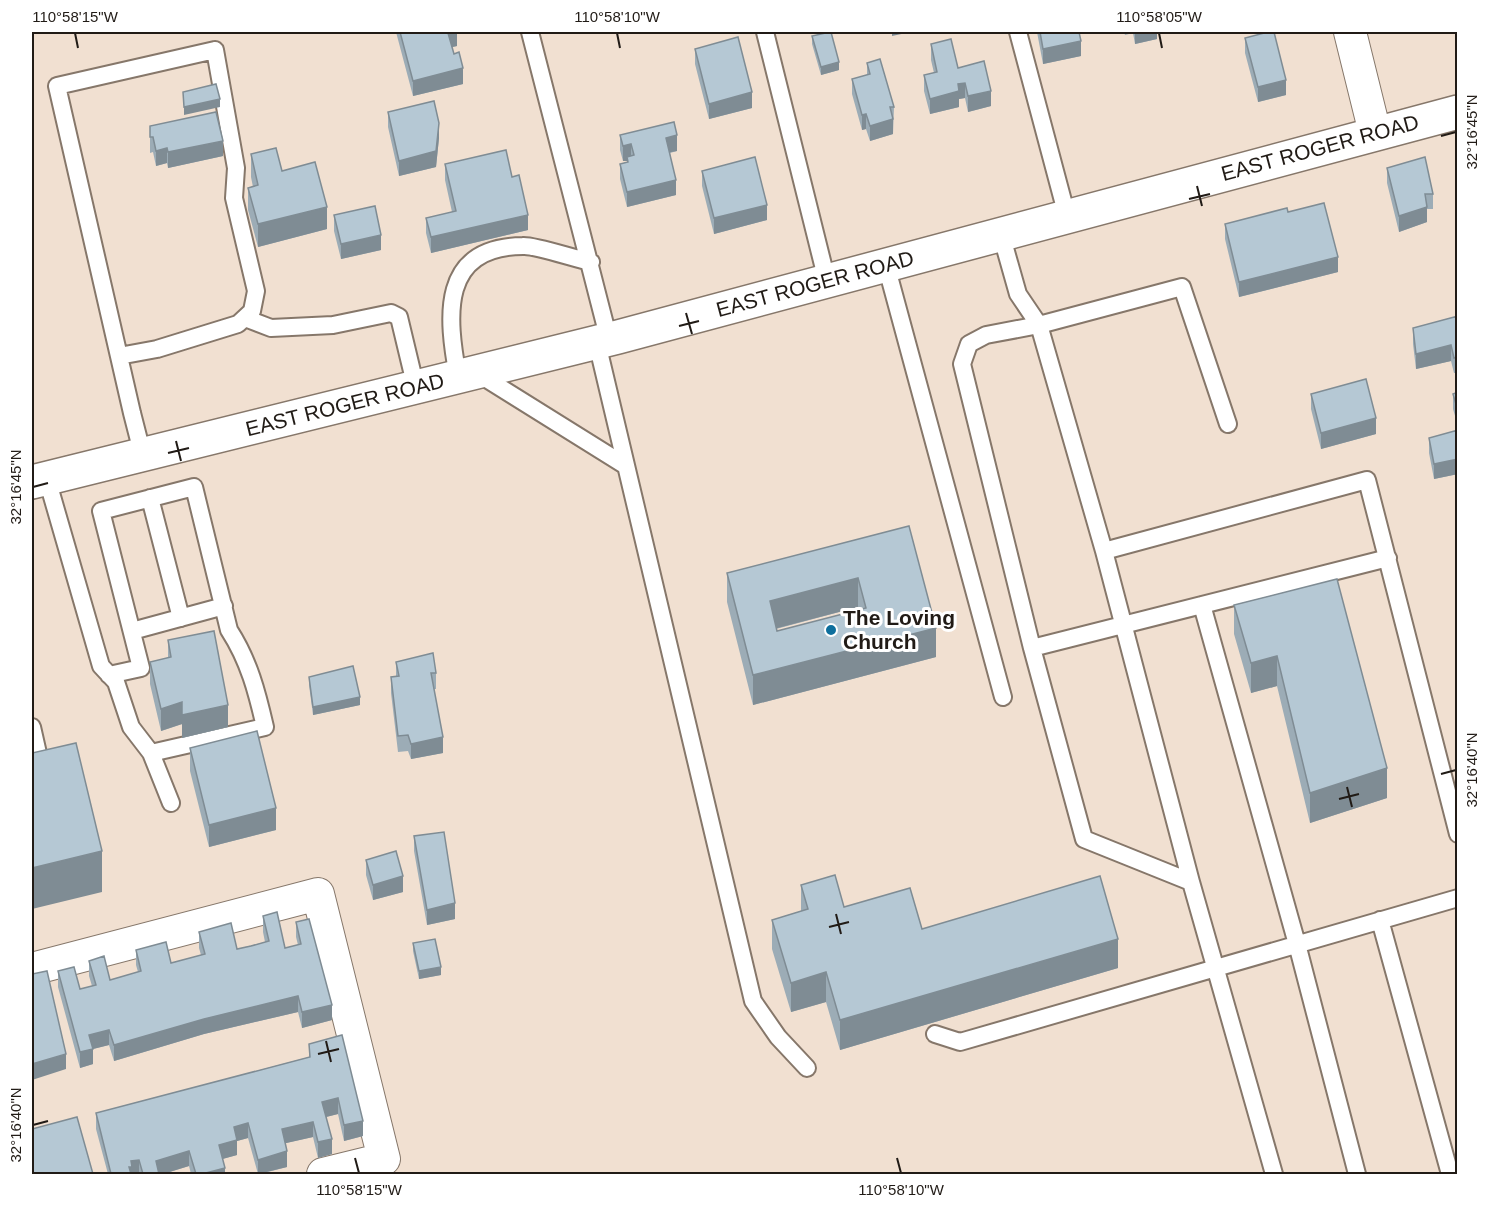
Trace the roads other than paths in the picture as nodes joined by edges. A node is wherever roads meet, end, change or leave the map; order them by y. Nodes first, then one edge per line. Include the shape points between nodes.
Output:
1 (530, 32) edge
2 (765, 32) edge
3 (1018, 32) edge
4 (1350, 32) edge
5 (1458, 112) edge
6 (1375, 133) junction
7 (1067, 216) junction
8 (1001, 234) junction
9 (591, 262) junction
10 (886, 265) junction
11 (827, 281) junction
12 (245, 318) junction
13 (1039, 325) junction
14 (603, 341) junction
15 (119, 356) junction
16 (467, 375) junction
17 (416, 388) junction
18 (1228, 424) dead end
19 (143, 456) junction
20 (626, 466) junction
21 (39, 481) edge
22 (150, 498) junction
23 (1104, 551) junction
24 (1388, 558) junction
25 (1202, 605) junction
26 (224, 606) junction
27 (181, 618) junction
28 (1124, 625) junction
29 (132, 631) junction
30 (1032, 648) junction
31 (110, 675) junction
32 (1003, 697) dead end
33 (32, 727) edge
34 (151, 753) junction
35 (42, 771) edge
36 (171, 803) dead end
37 (1458, 834) edge
38 (1191, 882) junction
39 (1458, 898) edge
40 (1380, 921) junction
41 (1298, 944) junction
42 (1216, 968) junction
43 (32, 969) edge
44 (935, 1034) dead end
45 (807, 1068) dead end
46 (323, 1174) edge
47 (1274, 1174) edge
48 (1357, 1174) edge
49 (1450, 1174) edge

1 - 9 lane
2 - 11 lane
3 - 7 lane
4 - 6 street
5 - 6 street, EAST ROGER ROAD
6 - 7 street, EAST ROGER ROAD
7 - 8 street, EAST ROGER ROAD
8 - 10 street, EAST ROGER ROAD
8 - 13 lane via 1018,294
9 - 14 lane
9 - 16 lane via 525,245 494,250 468,264 451,300 450,331
10 - 11 street, EAST ROGER ROAD
10 - 32 lane
11 - 14 street, EAST ROGER ROAD
12 - 15 lane via 238,324 157,350
12 - 15 lane via 252,311 256,291 234,198 236,168 215,50 57,86
12 - 17 lane via 271,328 333,325 391,313 399,317
13 - 18 lane via 1182,287
13 - 23 lane
13 - 30 lane via 986,335 969,344 962,364
14 - 16 street, EAST ROGER ROAD
14 - 20 lane
15 - 19 lane
16 - 17 street, EAST ROGER ROAD
16 - 20 lane
17 - 19 street, EAST ROGER ROAD
19 - 21 street, EAST ROGER ROAD
20 - 45 lane via 753,1001
21 - 31 lane via 101,666
22 - 26 lane via 194,487
22 - 27 lane
22 - 29 lane via 100,511
23 - 24 lane via 1367,480
23 - 28 lane
24 - 25 lane
24 - 37 lane
25 - 28 lane
25 - 41 lane
26 - 27 lane
26 - 34 lane via 230,630 255,681 265,727
27 - 29 lane
28 - 30 lane
28 - 38 lane
29 - 31 lane via 141,668
30 - 38 lane via 1084,838
31 - 34 lane via 131,727
33 - 35 lane
34 - 36 lane
38 - 42 lane
39 - 40 lane
40 - 41 lane
40 - 49 lane
41 - 42 lane
41 - 48 lane
42 - 44 lane via 960,1042
42 - 47 lane
43 - 46 street via 318,894 384,1159

